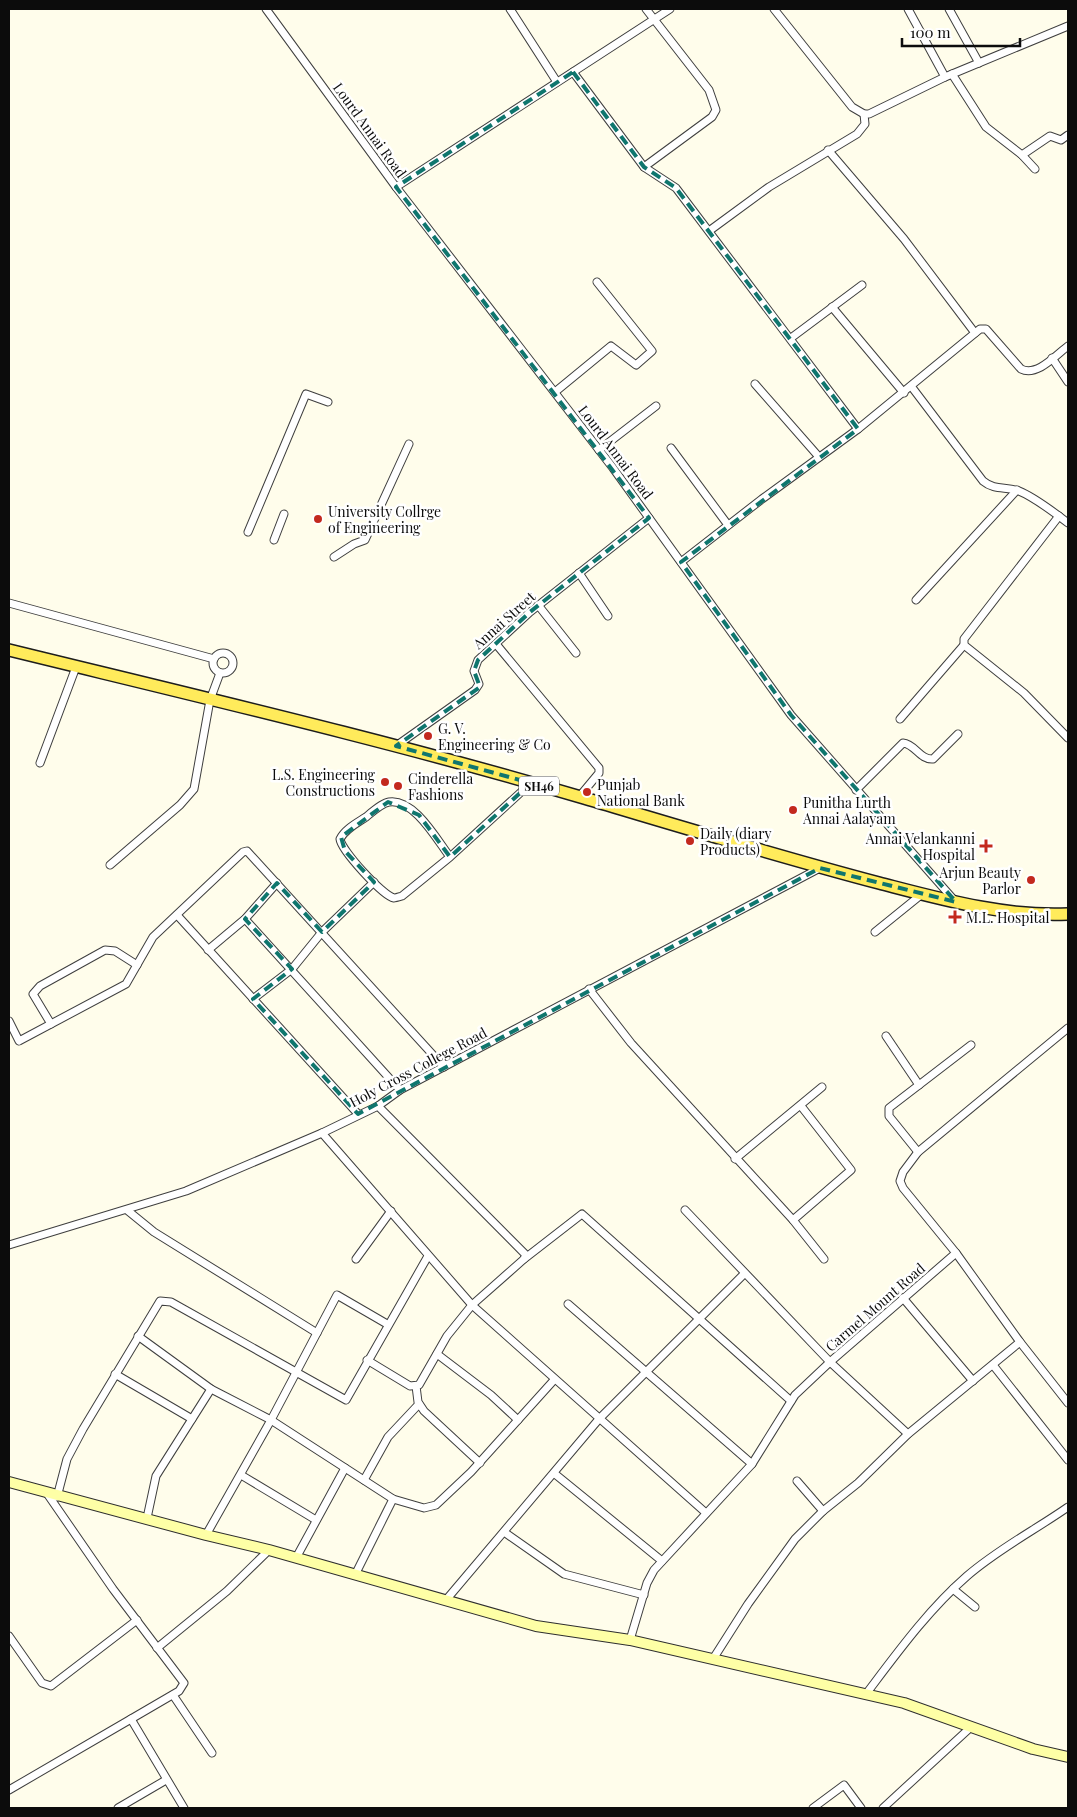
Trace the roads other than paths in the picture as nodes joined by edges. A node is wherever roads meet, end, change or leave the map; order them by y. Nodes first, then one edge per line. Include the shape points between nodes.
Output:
1 (266, 9) edge
2 (510, 9) edge
3 (646, 9) edge
4 (670, 9) edge
5 (775, 9) edge
6 (908, 9) edge
7 (948, 9) edge
8 (653, 20) junction
9 (1068, 26) edge
10 (978, 63) junction
11 (573, 72) junction
12 (948, 76) junction
13 (557, 82) junction
14 (864, 114) junction
15 (1068, 135) edge
16 (828, 150) junction
17 (1022, 155) junction
18 (644, 167) junction
19 (1035, 169) dead end
20 (396, 187) junction
21 (709, 231) junction
22 (597, 282) dead end
23 (862, 285) dead end
24 (832, 307) junction
25 (975, 333) junction
26 (791, 338) junction
27 (1068, 346) edge
28 (1052, 358) junction
29 (1068, 382) edge
30 (755, 384) dead end
31 (911, 386) junction
32 (555, 392) junction
33 (904, 392) junction
34 (328, 402) dead end
35 (656, 406) dead end
36 (858, 430) junction
37 (409, 444) dead end
38 (671, 448) dead end
39 (599, 450) junction
40 (819, 458) junction
41 (1017, 490) junction
42 (284, 514) dead end
43 (1059, 516) junction
44 (649, 518) junction
45 (1068, 523) edge
46 (728, 525) junction
47 (248, 532) dead end
48 (274, 540) dead end
49 (334, 557) dead end
50 (681, 562) junction
51 (579, 573) junction
52 (916, 600) dead end
53 (9, 604) edge
54 (538, 605) junction
55 (608, 616) dead end
56 (496, 644) junction
57 (964, 646) junction
58 (9, 650) edge
59 (576, 653) dead end
60 (214, 659) junction
61 (76, 667) junction
62 (220, 673) junction
63 (210, 700) junction
64 (900, 719) dead end
65 (958, 734) dead end
66 (1068, 738) edge
67 (396, 746) junction
68 (40, 763) dead end
69 (530, 784) junction
70 (856, 790) junction
71 (579, 797) junction
72 (450, 857) junction
73 (110, 865) dead end
74 (820, 868) junction
75 (374, 882) junction
76 (277, 883) junction
77 (922, 894) junction
78 (956, 902) junction
79 (1068, 914) edge
80 (177, 915) junction
81 (245, 919) junction
82 (322, 932) junction
83 (875, 932) dead end
84 (208, 950) junction
85 (137, 966) junction
86 (292, 969) junction
87 (589, 989) junction
88 (253, 1000) junction
89 (9, 1021) edge
90 (51, 1024) junction
91 (1068, 1028) edge
92 (886, 1036) dead end
93 (971, 1045) dead end
94 (444, 1067) junction
95 (919, 1085) junction
96 (822, 1087) dead end
97 (400, 1090) junction
98 (378, 1106) junction
99 (801, 1106) junction
100 (358, 1114) junction
101 (322, 1133) junction
102 (918, 1152) junction
103 (735, 1159) junction
104 (127, 1210) junction
105 (685, 1210) dead end
106 (391, 1211) junction
107 (793, 1220) junction
108 (9, 1245) edge
109 (956, 1253) junction
110 (428, 1256) junction
111 (356, 1259) dead end
112 (824, 1259) dead end
113 (521, 1262) junction
114 (744, 1274) junction
115 (903, 1298) junction
116 (568, 1304) dead end
117 (472, 1305) junction
118 (698, 1319) junction
119 (387, 1324) junction
120 (317, 1333) junction
121 (138, 1336) junction
122 (1020, 1342) junction
123 (437, 1354) junction
124 (367, 1360) junction
125 (830, 1362) junction
126 (993, 1365) junction
127 (297, 1371) junction
128 (645, 1371) junction
129 (115, 1374) junction
130 (554, 1380) junction
131 (973, 1381) junction
132 (416, 1386) junction
133 (211, 1389) junction
134 (1067, 1399) edge
135 (791, 1401) junction
136 (418, 1404) junction
137 (599, 1418) junction
138 (192, 1419) junction
139 (271, 1420) junction
140 (518, 1420) junction
141 (908, 1434) junction
142 (1068, 1460) edge
143 (480, 1462) junction
144 (752, 1464) junction
145 (345, 1468) junction
146 (555, 1474) junction
147 (240, 1475) junction
148 (364, 1480) junction
149 (797, 1481) dead end
150 (9, 1482) edge
151 (46, 1492) junction
152 (57, 1496) junction
153 (394, 1499) junction
154 (1068, 1507) edge
155 (823, 1511) junction
156 (706, 1513) junction
157 (147, 1518) junction
158 (316, 1520) junction
159 (504, 1532) junction
160 (206, 1536) junction
161 (270, 1550) junction
162 (296, 1558) junction
163 (662, 1561) junction
164 (355, 1575) junction
165 (953, 1589) junction
166 (644, 1595) junction
167 (446, 1600) junction
168 (975, 1607) dead end
169 (137, 1620) junction
170 (9, 1636) edge
171 (630, 1640) junction
172 (157, 1648) junction
173 (713, 1659) junction
174 (866, 1694) junction
175 (173, 1695) junction
176 (131, 1719) junction
177 (971, 1727) junction
178 (212, 1753) dead end
179 (1068, 1757) edge
180 (166, 1780) junction
181 (9, 1790) edge
182 (892, 1805) edge
183 (118, 1808) edge
184 (184, 1808) edge
185 (813, 1808) edge
186 (861, 1808) edge
187 (883, 1808) edge

1 - 20 street, Lourd Annai Road
2 - 13 street
3 - 8 street
4 - 8 street
5 - 14 street via 852,107
6 - 12 street
7 - 10 street
8 - 11 street
8 - 18 street via 709,90 716,110 712,117
9 - 10 street
10 - 12 street
11 - 13 street
11 - 18 street
12 - 14 street
12 - 17 street via 986,127
13 - 20 street
14 - 16 street via 863,129
15 - 17 street via 1061,140 1050,136
16 - 21 street via 769,187
16 - 25 street via 904,239
17 - 19 street
18 - 21 street via 676,188
20 - 32 street, Lourd Annai Road
21 - 26 street
22 - 32 street via 652,351 636,365 611,346
23 - 24 street
24 - 26 street
24 - 33 street
25 - 28 street via 986,329 1021,369 1028,372 1035,371
25 - 31 street
26 - 36 street
27 - 28 street
28 - 29 street
30 - 40 street
31 - 33 street
31 - 41 street via 983,481 998,489
32 - 39 street, Lourd Annai Road
33 - 36 street
34 - 47 street via 306,394
35 - 39 street
36 - 40 street
37 - 49 street via 366,540
38 - 46 street
39 - 44 street, Lourd Annai Road
40 - 46 street
41 - 43 street
41 - 52 street
42 - 48 street
43 - 45 street
43 - 57 street via 964,639
44 - 50 street, Lourd Annai Road
44 - 51 street, Annai Street
46 - 50 street
50 - 70 street, Lourd Annai Road via 790,715
51 - 54 street, Annai Street
51 - 55 street
53 - 60 street
54 - 56 street, Annai Street
54 - 59 street
56 - 67 street, Annai Street via 475,665 479,684 475,690
56 - 71 street via 599,768 599,774
57 - 64 street
57 - 66 street via 1024,692
58 - 61 main road, SH46
60 - 62 street via 213,666
60 - 62 street via 224,652 231,657 233,668
61 - 63 main road, SH46
61 - 68 street
62 - 63 street
63 - 67 main road, SH46
63 - 73 street via 194,789
65 - 70 street via 933,759 925,758 903,743
67 - 69 main road, SH46
69 - 71 main road, SH46
69 - 72 street
70 - 78 street, Lourd Annai Road
71 - 74 main road, SH46
72 - 75 street via 402,896 394,898 384,893
72 - 75 street via 419,815 409,808 388,802 340,839 345,851
74 - 77 main road, SH46
74 - 87 street, Holy Cross College Road
75 - 82 street
76 - 80 street via 252,854 243,852
76 - 81 street
76 - 82 street
77 - 78 main road, SH46
77 - 83 street
78 - 79 main road, SH46 via 990,910
80 - 84 street
80 - 85 street via 154,937
81 - 84 street
81 - 86 street
82 - 86 street
82 - 94 street
84 - 88 street
85 - 90 street via 126,984
85 - 90 street via 115,951 105,950 40,986 34,994
86 - 88 street
86 - 97 street
87 - 94 street, Holy Cross College Road
87 - 103 street via 631,1043
88 - 100 street
89 - 90 street via 20,1041
91 - 102 street
92 - 95 street
93 - 95 street
94 - 97 street, Holy Cross College Road
95 - 102 street via 890,1106 888,1113
96 - 99 street
97 - 98 street, Holy Cross College Road
98 - 100 street, Holy Cross College Road
98 - 113 street via 523,1250 526,1255
99 - 103 street
99 - 107 street via 851,1170
100 - 101 street, Holy Cross College Road
101 - 104 street, Holy Cross College Road via 186,1191
101 - 106 street
102 - 109 street via 901,1175 900,1184
103 - 107 street
104 - 108 street, Holy Cross College Road
104 - 120 street via 154,1232
105 - 114 street
106 - 110 street
106 - 111 street
107 - 112 street
109 - 115 street, Carmel Mount Road
109 - 122 street
110 - 117 street
110 - 119 street
113 - 117 street
113 - 118 street via 582,1214
114 - 118 street
114 - 125 street
115 - 125 street, Carmel Mount Road
115 - 131 street
116 - 128 street
117 - 123 street
117 - 130 street
118 - 128 street
118 - 135 street
119 - 120 street via 336,1295
119 - 124 street
120 - 127 street
121 - 127 street via 158,1302 167,1301
121 - 129 street
121 - 133 street
122 - 126 street
122 - 134 street
123 - 132 street
123 - 140 street
124 - 127 street via 346,1400
124 - 132 street via 410,1386
125 - 135 street, Carmel Mount Road
125 - 141 street
126 - 131 street
126 - 142 street
127 - 139 street
128 - 137 street
128 - 144 street
129 - 138 street
129 - 152 street via 67,1459
130 - 137 street
130 - 140 street
131 - 141 street
132 - 136 street
133 - 138 street
133 - 139 street
135 - 144 street, Carmel Mount Road
136 - 143 street
136 - 148 street via 388,1437
137 - 146 street
137 - 156 street
138 - 157 street via 156,1476
139 - 145 street
139 - 147 street
140 - 143 street
141 - 155 street via 858,1484
143 - 153 street via 430,1508
144 - 156 street, Carmel Mount Road
145 - 148 street
145 - 158 street
146 - 159 street
146 - 163 street
147 - 158 street
147 - 160 street
148 - 153 street
149 - 155 street
150 - 151 street
151 - 152 street
151 - 169 street
152 - 157 street
153 - 164 street
154 - 165 street via 998,1553
155 - 173 street via 795,1540
156 - 163 street, Carmel Mount Road
157 - 160 street
158 - 162 street
159 - 166 street via 564,1574
159 - 167 street
160 - 161 street
161 - 162 street
161 - 172 street via 227,1591
162 - 164 street
163 - 166 street, Carmel Mount Road via 654,1570
164 - 167 street
165 - 168 street
165 - 174 street via 907,1640
166 - 171 street, Carmel Mount Road
167 - 171 street via 536,1626
169 - 170 street via 50,1686 42,1683
169 - 172 street
171 - 173 street
172 - 175 street via 184,1683
173 - 174 street
174 - 177 street via 904,1703
175 - 176 street
175 - 178 street
176 - 180 street
176 - 181 street
177 - 179 street via 1033,1749
177 - 182 street
180 - 183 street
180 - 184 street
182 - 187 street
185 - 186 street via 844,1785

